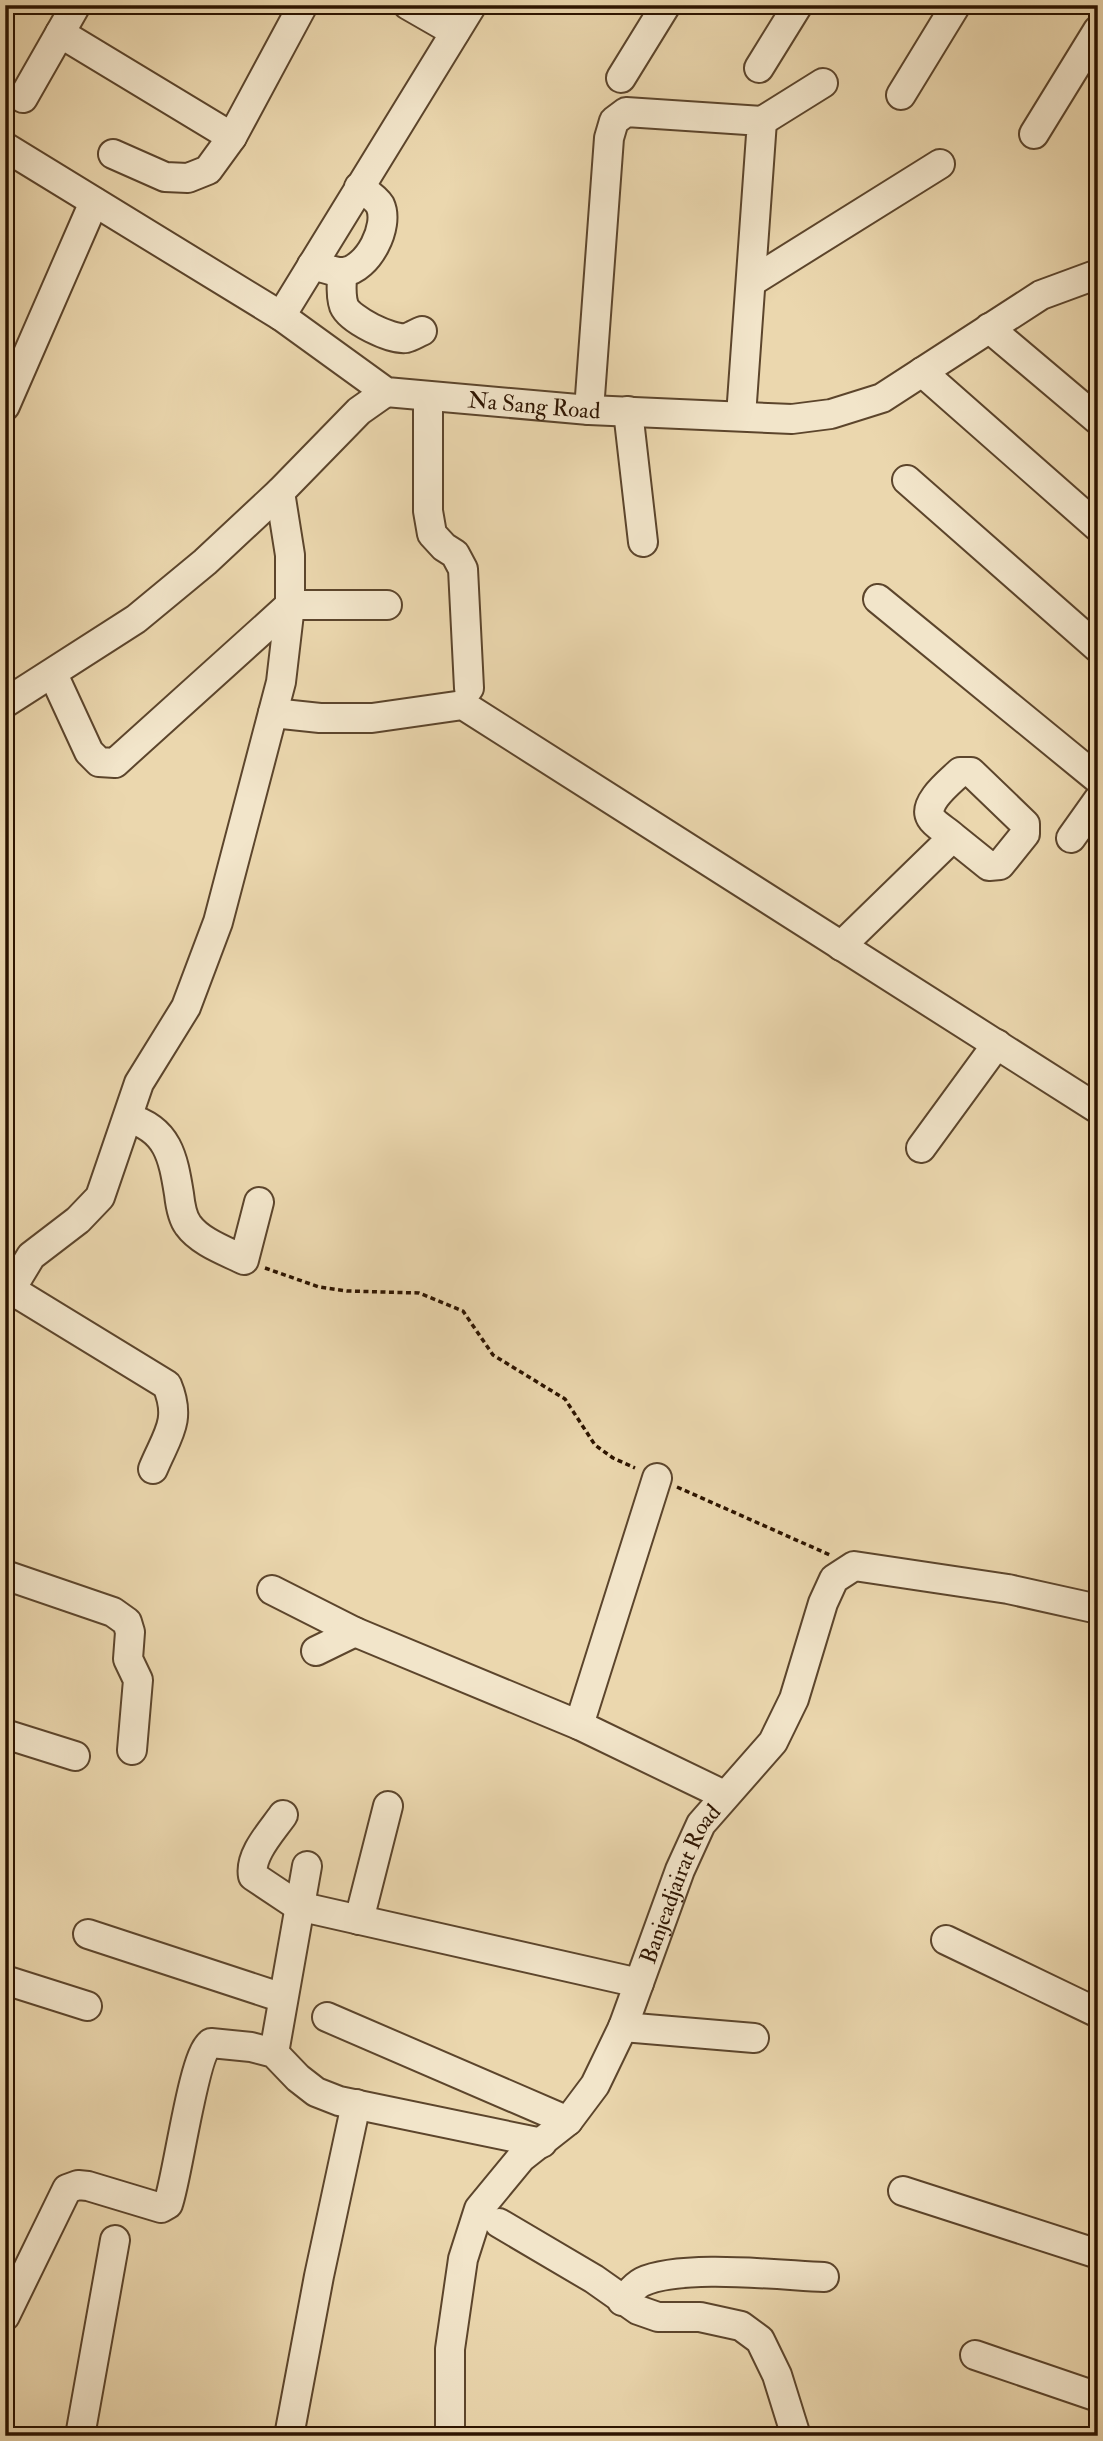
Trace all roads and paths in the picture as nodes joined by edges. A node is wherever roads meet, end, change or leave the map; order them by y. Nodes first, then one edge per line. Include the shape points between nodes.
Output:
1 (75, 5) edge
2 (303, 5) edge
3 (408, 5) edge
4 (472, 5) edge
5 (666, 5) edge
6 (799, 5) edge
7 (956, 5) edge
8 (1098, 30) edge
9 (455, 32) junction
10 (60, 33) junction
11 (759, 68) dead end
12 (621, 78) dead end
13 (823, 83) dead end
14 (901, 95) dead end
15 (23, 98) dead end
16 (762, 121) junction
17 (1034, 134) dead end
18 (232, 137) junction
19 (5, 147) edge
20 (113, 154) dead end
21 (940, 164) dead end
22 (359, 187) junction
23 (94, 202) junction
24 (312, 265) junction
25 (342, 272) junction
26 (1098, 274) edge
27 (751, 282) junction
28 (281, 316) junction
29 (989, 328) junction
30 (422, 331) dead end
31 (922, 372) junction
32 (386, 392) junction
33 (428, 396) junction
34 (5, 406) edge
35 (589, 410) junction
36 (628, 411) junction
37 (741, 416) junction
38 (1098, 420) edge
39 (907, 480) dead end
40 (280, 492) junction
41 (1098, 527) edge
42 (643, 542) dead end
43 (878, 599) dead end
44 (290, 605) junction
45 (387, 605) dead end
46 (1098, 648) edge
47 (52, 674) junction
48 (469, 688) dead end
49 (5, 702) edge
50 (273, 713) junction
51 (1098, 779) edge
52 (1098, 800) edge
53 (953, 837) dead end
54 (1071, 838) dead end
55 (841, 946) junction
56 (997, 1045) junction
57 (1098, 1109) edge
58 (128, 1118) junction
59 (921, 1148) dead end
60 (259, 1202) dead end
61 (244, 1260) junction
62 (7, 1294) edge
63 (153, 1469) dead end
64 (657, 1478) junction
65 (854, 1566) junction
66 (5, 1575) edge
67 (272, 1590) dead end
68 (1098, 1609) edge
69 (355, 1632) junction
70 (316, 1651) dead end
71 (579, 1725) junction
72 (5, 1734) edge
73 (132, 1750) dead end
74 (75, 1756) dead end
75 (724, 1795) junction
76 (388, 1806) dead end
77 (283, 1815) dead end
78 (307, 1866) dead end
79 (299, 1906) junction
80 (359, 1920) junction
81 (88, 1934) dead end
82 (946, 1940) dead end
83 (5, 1980) edge
84 (639, 1983) junction
85 (283, 1998) junction
86 (87, 2006) dead end
87 (1098, 2013) edge
88 (327, 2017) dead end
89 (623, 2027) junction
90 (754, 2038) dead end
91 (274, 2053) junction
92 (356, 2104) junction
93 (568, 2121) junction
94 (542, 2143) junction
95 (903, 2191) dead end
96 (499, 2223) dead end
97 (115, 2241) dead end
98 (1098, 2254) edge
99 (824, 2277) dead end
100 (622, 2301) junction
101 (5, 2316) edge
102 (975, 2355) dead end
103 (1098, 2397) edge
104 (80, 2436) edge
105 (289, 2436) edge
106 (450, 2436) edge
107 (796, 2436) edge

1 - 10 street
2 - 18 street
3 - 9 street
4 - 9 street
5 - 12 street
6 - 11 street
7 - 14 street
8 - 17 street
9 - 22 street
10 - 15 street
10 - 18 street
13 - 16 street
16 - 27 street
16 - 35 street via 626,112 614,121 609,138
18 - 20 street via 208,170 188,178 165,177
19 - 23 street
21 - 27 street
22 - 24 street
22 - 25 street via 379,202 383,215 380,231 355,269
23 - 28 street
23 - 34 street
24 - 25 street
24 - 28 street
25 - 30 street via 345,309 357,318 385,335 407,338
26 - 29 street, Na Sang Road via 1041,295
27 - 37 street
28 - 32 street
29 - 31 street, Na Sang Road
29 - 38 street
31 - 37 street, Na Sang Road via 882,398 831,414 792,419
31 - 41 street
32 - 33 street, Na Sang Road
32 - 40 street via 350,419
33 - 35 street, Na Sang Road
33 - 48 street via 428,511 432,534 456,554 463,569
35 - 36 street, Na Sang Road
36 - 37 street, Na Sang Road
36 - 42 street
39 - 46 street
40 - 44 street via 290,555
40 - 47 street via 136,620
43 - 51 street
44 - 45 street
44 - 47 street via 115,763 99,762 89,752
44 - 50 street
47 - 49 street
50 - 55 street via 372,718 463,705
50 - 58 street via 218,922 186,1007 139,1083
52 - 54 street
53 - 55 street
55 - 56 street
56 - 57 street
56 - 59 street
58 - 61 street via 146,1123 169,1150 186,1224 199,1237
58 - 62 street via 100,1196 78,1220 31,1256
60 - 61 street
61 - 64 path via 319,1287 419,1293 463,1311 493,1355 565,1399 595,1445
62 - 63 street via 167,1385 175,1416
64 - 65 path
64 - 71 street
65 - 68 street via 1008,1589
65 - 75 street, Banjeadjairat Road via 834,1579 828,1591 794,1699 774,1742
66 - 73 street via 113,1612 127,1622 128,1659 138,1681
67 - 69 street
69 - 70 street
69 - 71 street
71 - 75 street
72 - 74 street
75 - 84 street, Banjeadjairat Road via 701,1824 680,1870
76 - 80 street
77 - 79 street via 255,1859 252,1873
78 - 79 street
79 - 80 street
79 - 85 street
80 - 84 street
81 - 85 street
82 - 87 street
83 - 86 street
84 - 89 street, Banjeadjairat Road
85 - 91 street
88 - 93 street
89 - 90 street
89 - 93 street, Banjeadjairat Road via 595,2085
91 - 92 street via 316,2092
91 - 101 street via 220,2043 205,2048 168,2204 161,2208 88,2186 67,2189
92 - 94 street
92 - 105 street
93 - 94 street, Banjeadjairat Road
94 - 106 street, Banjeadjairat Road via 521,2158 479,2208 463,2259 450,2349
95 - 98 street
96 - 100 street via 594,2279
97 - 104 street
99 - 100 street via 712,2273 659,2277 639,2283
100 - 107 street via 659,2317 700,2317 741,2326 760,2340 777,2375
102 - 103 street

